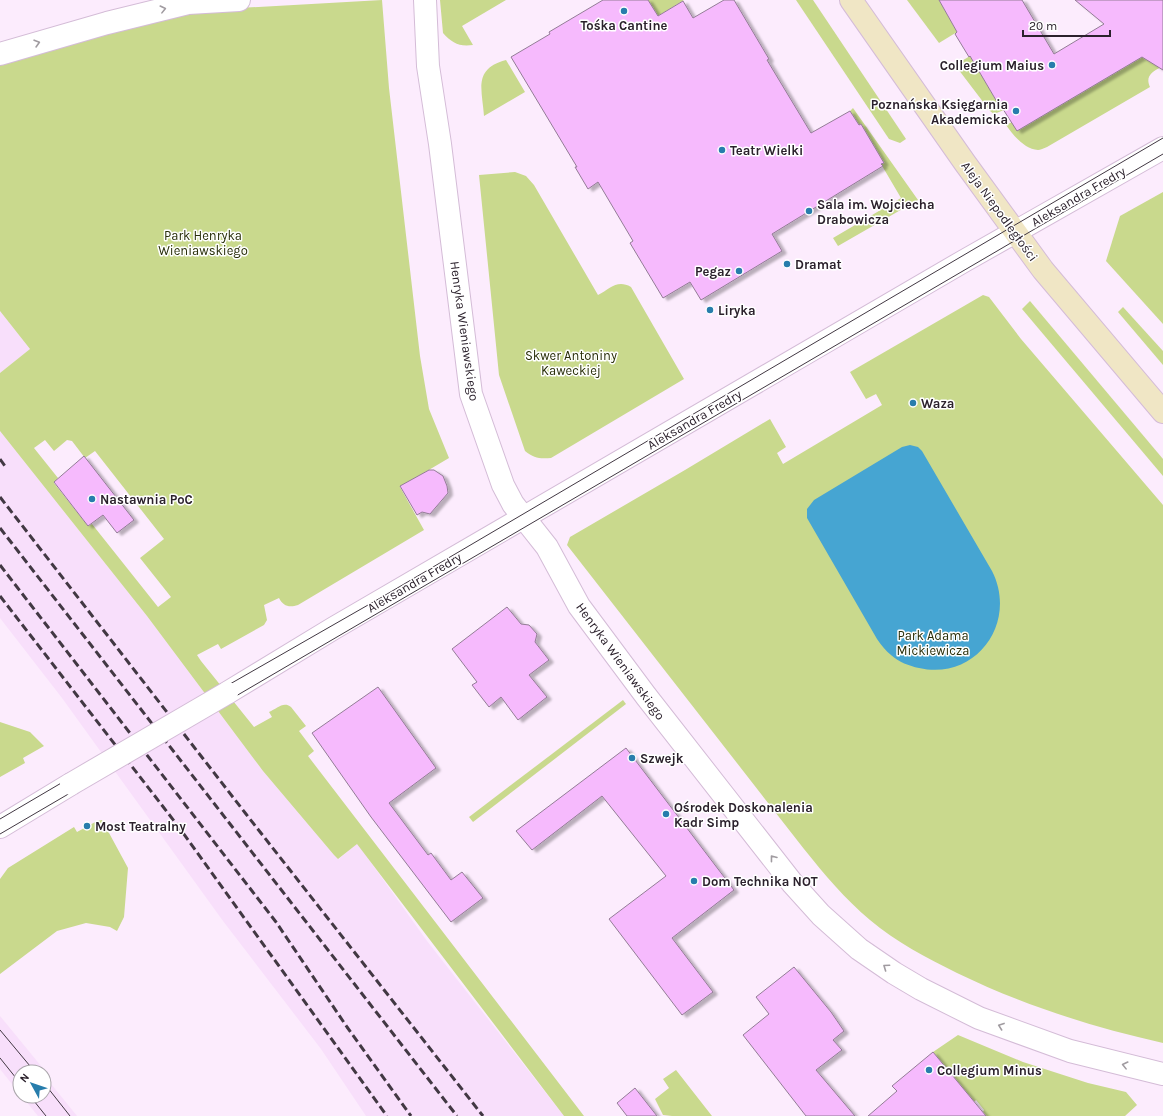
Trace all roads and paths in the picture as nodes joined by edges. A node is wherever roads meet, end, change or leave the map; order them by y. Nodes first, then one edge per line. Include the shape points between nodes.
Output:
1 (239, 0) edge
2 (425, 0) edge
3 (851, 0) edge
4 (0, 54) edge
5 (1163, 148) edge
6 (1015, 232) junction
7 (1163, 412) edge
8 (523, 518) junction
9 (0, 827) edge
10 (1163, 1074) edge

4 -> 1 street via 188,3
2 - 8 street, Henryka Wieniawskiego via 428,66 471,394 503,485
3 - 6 street, Aleja Niepodległości
5 - 6 street, Aleksandra Fredry
6 - 7 street, Aleja Niepodległości via 1043,270
6 - 8 street, Aleksandra Fredry
8 - 9 street, Aleksandra Fredry, bridge
10 -> 8 street, Henryka Wieniawskiego via 1070,1051 979,1018 950,1005 894,973 859,949 828,922 793,884 646,696 579,606 547,547

